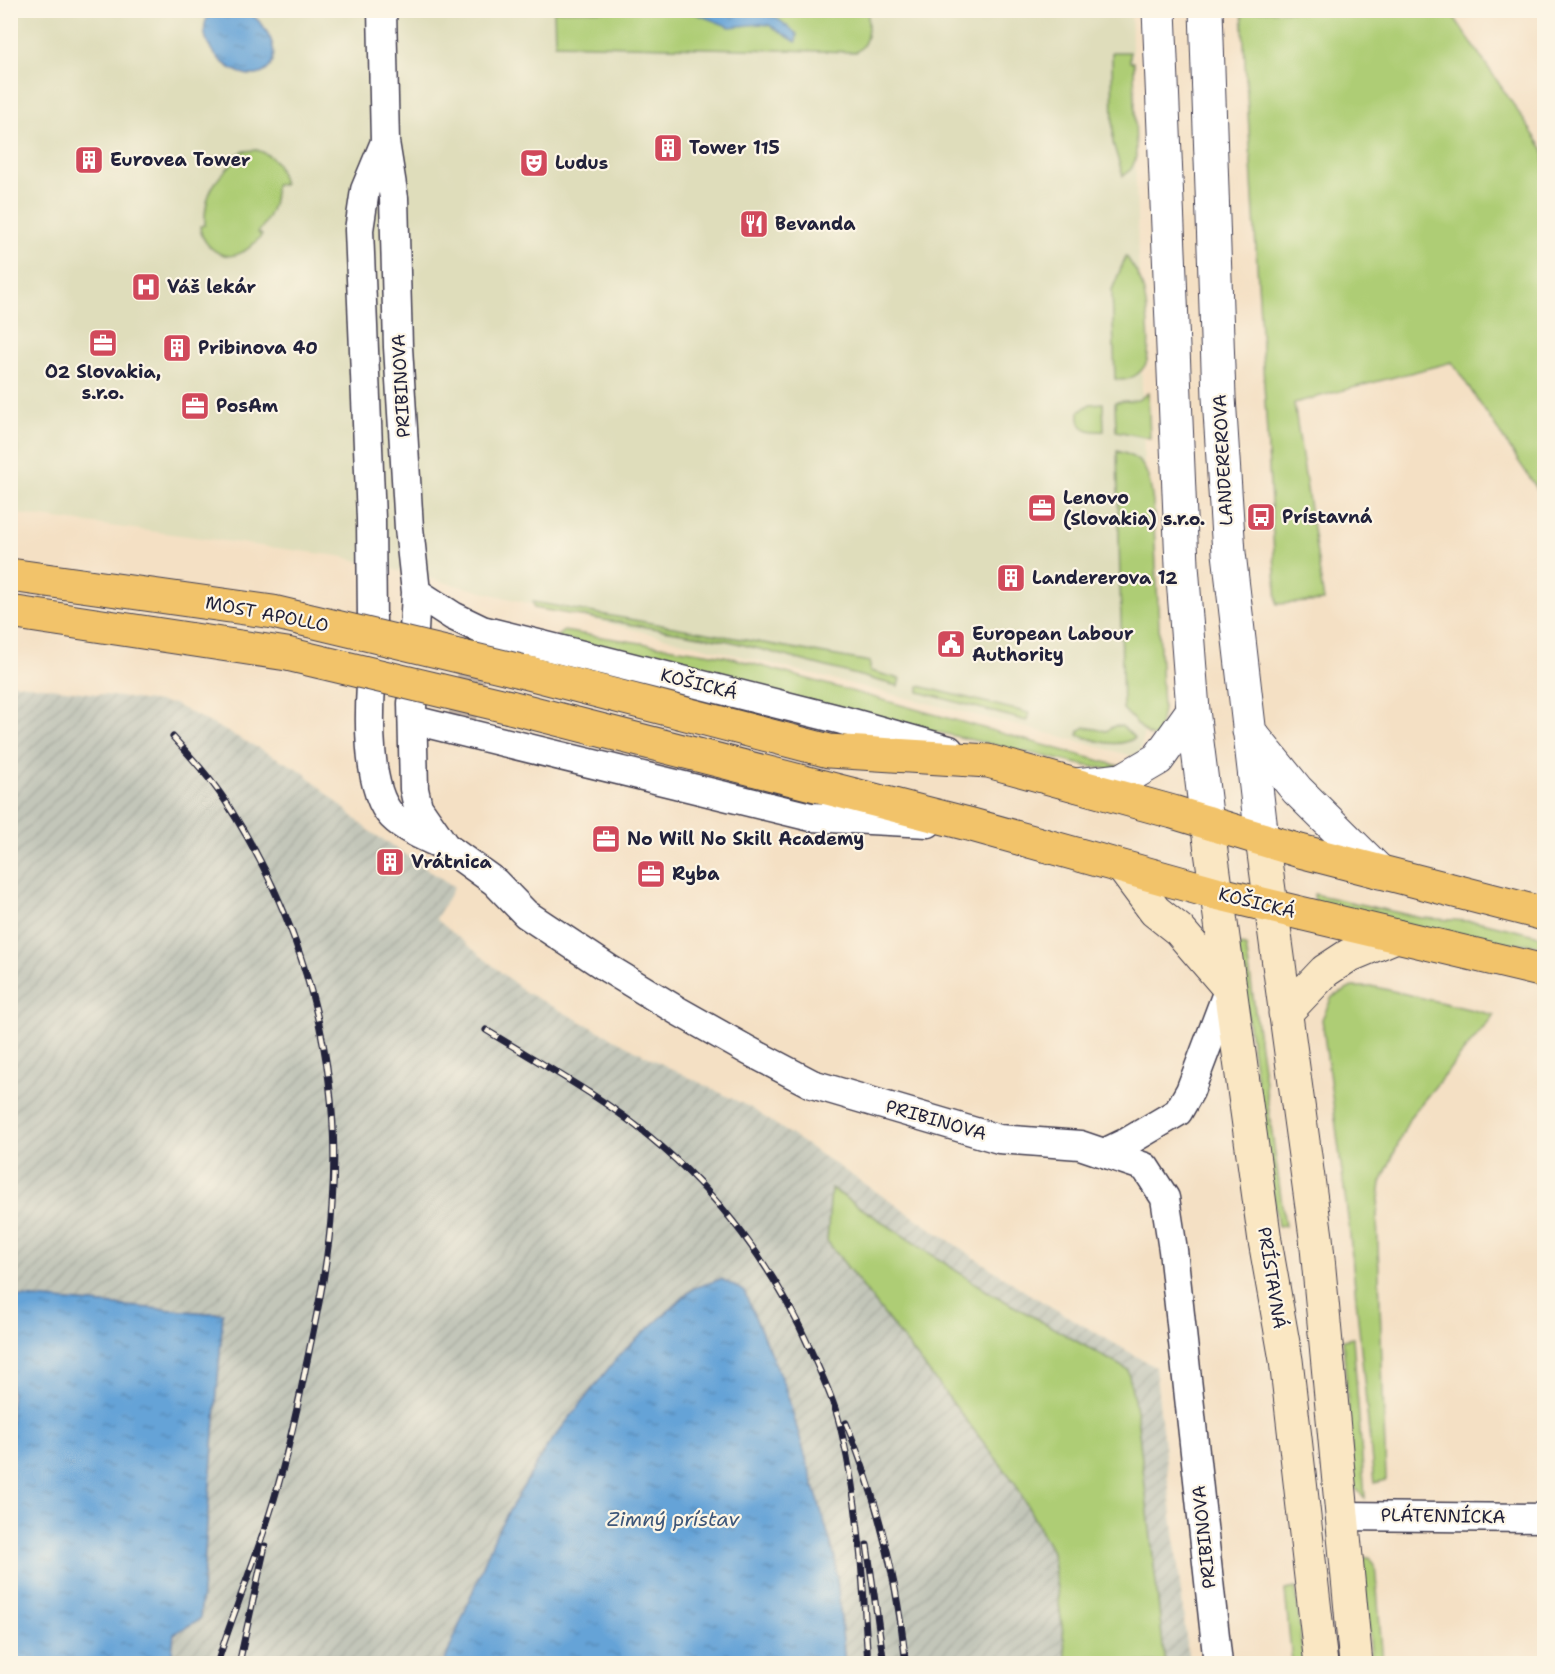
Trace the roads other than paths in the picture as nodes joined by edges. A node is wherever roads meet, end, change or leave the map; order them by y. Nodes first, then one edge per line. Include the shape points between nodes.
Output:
1 (382, 10) edge
2 (1160, 10) edge
3 (1206, 10) edge
4 (385, 142) junction
5 (10, 575) edge
6 (416, 592) junction
7 (10, 612) edge
8 (372, 622) dead end
9 (414, 631) dead end
10 (520, 671) joint
11 (510, 707) joint
12 (1193, 710) junction
13 (413, 711) junction
14 (1249, 731) junction
15 (988, 761) junction
16 (1072, 785) junction
17 (1207, 822) junction
18 (972, 825) junction
19 (1262, 839) junction
20 (445, 846) junction
21 (1123, 868) junction
22 (1380, 872) junction
23 (1216, 893) junction
24 (1270, 906) junction
25 (1545, 914) edge
26 (1396, 936) junction
27 (1545, 971) edge
28 (1228, 988) junction
29 (1285, 1013) junction
30 (1104, 1153) junction
31 (1342, 1516) junction
32 (1545, 1518) edge
33 (1218, 1664) edge
34 (1321, 1664) edge
35 (1356, 1664) edge

1 - 4 street, PRIBINOVA
2 - 12 street via 1182,565
3 - 14 street, LANDEREROVA via 1219,408 1228,553
4 - 6 street, PRIBINOVA via 394,198 399,358
4 - 8 street, PRIBINOVA via 365,190 360,230
5 - 10 main road, MOST APOLLO, bridge via 273,612
6 - 9 street, PRIBINOVA
6 - 15 street, KOŠICKÁ via 482,630 842,720
7 - 11 main road, MOST APOLLO, bridge via 287,654
10 - 15 main road, KOŠICKÁ via 829,751
11 - 18 main road, KOŠICKÁ
12 - 16 street via 1158,759 1122,780
12 - 17 street
13 - 18 street, KOŠICKÁ via 811,817
13 - 20 street, PRIBINOVA via 414,789 418,807
13 - 20 street via 371,684 368,722 376,781 382,803 393,817
14 - 19 street, LANDEREROVA
14 - 22 street via 1297,790
15 - 16 main road, KOŠICKÁ
16 - 17 main road, KOŠICKÁ
17 - 19 main road, KOŠICKÁ
17 - 23 main road
18 - 21 main road, KOŠICKÁ
19 - 22 main road, KOŠICKÁ
19 - 24 main road, LANDEREROVA
20 - 30 street, PRIBINOVA via 495,882 526,915 609,969 812,1084 999,1139 1080,1145
21 - 23 main road, KOŠICKÁ
21 - 28 main road via 1155,912 1179,930
22 - 25 main road, KOŠICKÁ
23 - 24 main road, KOŠICKÁ
23 - 28 main road, PRÍSTAVNÁ
24 - 26 main road, KOŠICKÁ
24 - 29 main road
26 - 27 main road, KOŠICKÁ
26 - 29 main road via 1333,966
28 - 30 street via 1190,1091 1178,1112
28 - 34 main road, PRÍSTAVNÁ via 1286,1360
29 - 31 main road via 1316,1237
30 - 33 street, PRIBINOVA via 1146,1167 1165,1198
31 - 32 street, PLÁTENNÍCKA
31 - 35 main road

